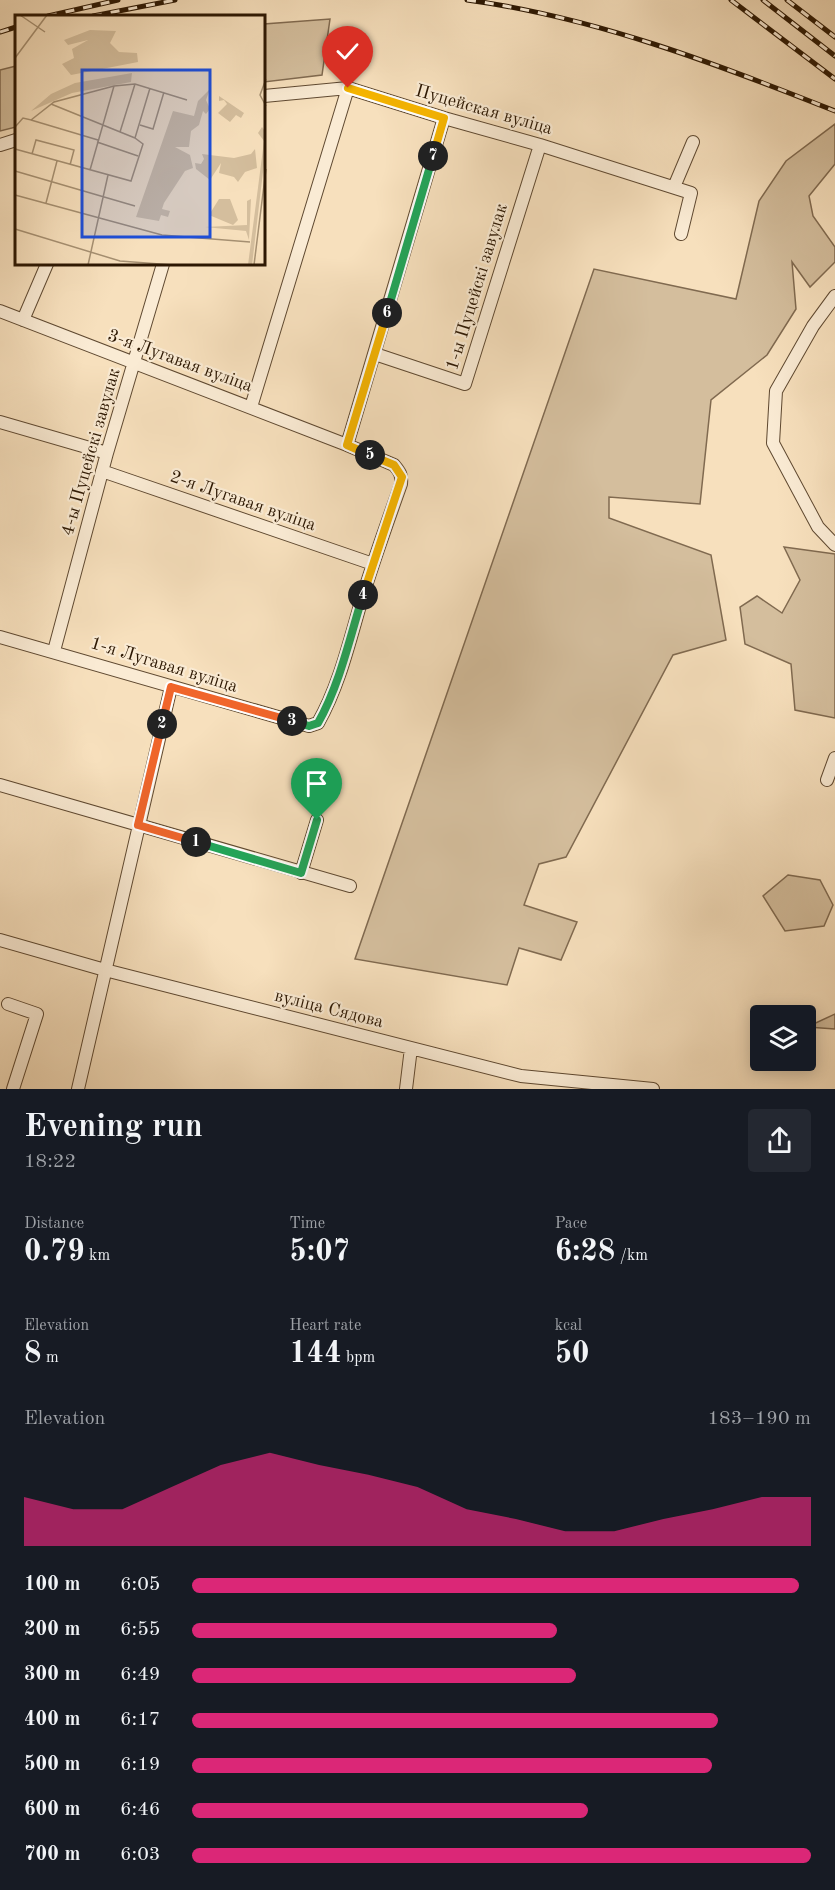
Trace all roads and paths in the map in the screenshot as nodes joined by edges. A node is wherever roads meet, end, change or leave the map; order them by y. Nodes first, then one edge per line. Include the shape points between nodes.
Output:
1 (348, 88) junction
2 (266, 96) edge
3 (444, 118) junction
4 (15, 140) edge
5 (693, 142) dead end
6 (0, 145) edge
7 (540, 145) junction
8 (674, 187) junction
9 (681, 234) dead end
10 (47, 266) edge
11 (162, 266) edge
12 (835, 296) edge
13 (0, 311) edge
14 (23, 320) junction
15 (375, 354) junction
16 (135, 364) junction
17 (251, 406) junction
18 (0, 422) edge
19 (347, 445) junction
20 (107, 453) junction
21 (102, 471) junction
22 (835, 545) edge
23 (373, 564) junction
24 (0, 637) edge
25 (54, 651) junction
26 (171, 687) junction
27 (835, 758) edge
28 (827, 780) dead end
29 (0, 785) edge
30 (317, 820) dead end
31 (138, 825) junction
32 (301, 873) junction
33 (350, 886) dead end
34 (0, 940) edge
35 (105, 970) junction
36 (8, 1004) dead end
37 (411, 1048) junction
38 (13, 1089) edge
39 (78, 1089) edge
40 (406, 1089) edge
41 (653, 1089) edge

1 - 2 street, Пуцейская вуліца
1 - 3 street, Пуцейская вуліца
1 - 17 street
3 - 7 street, Пуцейская вуліца
3 - 15 street
4 - 6 street
5 - 8 street
7 - 8 street, Пуцейская вуліца
7 - 15 street, 1-ы Пуцейскі завулак via 465,384
8 - 9 street, Пуцейская вуліца via 691,193
10 - 14 street
11 - 16 street, 4-ы Пуцейскі завулак
12 - 22 street via 776,391 773,443 818,527
13 - 14 street, 3-я Лугавая вуліца
14 - 16 street, 3-я Лугавая вуліца
15 - 19 street
16 - 17 street, 3-я Лугавая вуліца
16 - 20 street, 4-ы Пуцейскі завулак
17 - 19 street, 3-я Лугавая вуліца
18 - 20 street
19 - 23 street, 3-я Лугавая вуліца via 394,465 402,477
20 - 21 street, 4-ы Пуцейскі завулак
21 - 23 street, 2-я Лугавая вуліца
21 - 25 street, 4-ы Пуцейскі завулак
23 - 26 street, 1-я Лугавая вуліца via 339,673 318,723 309,726
24 - 25 street, 1-я Лугавая вуліца
25 - 26 street, 1-я Лугавая вуліца
26 - 31 street
27 - 28 street
29 - 31 street
30 - 32 street
31 - 32 street
31 - 35 street
32 - 33 street
34 - 35 street, вуліца Сядова
35 - 37 street, вуліца Сядова
35 - 39 street
36 - 38 street via 37,1014
37 - 40 street
37 - 41 street, вуліца Сядова via 521,1076

